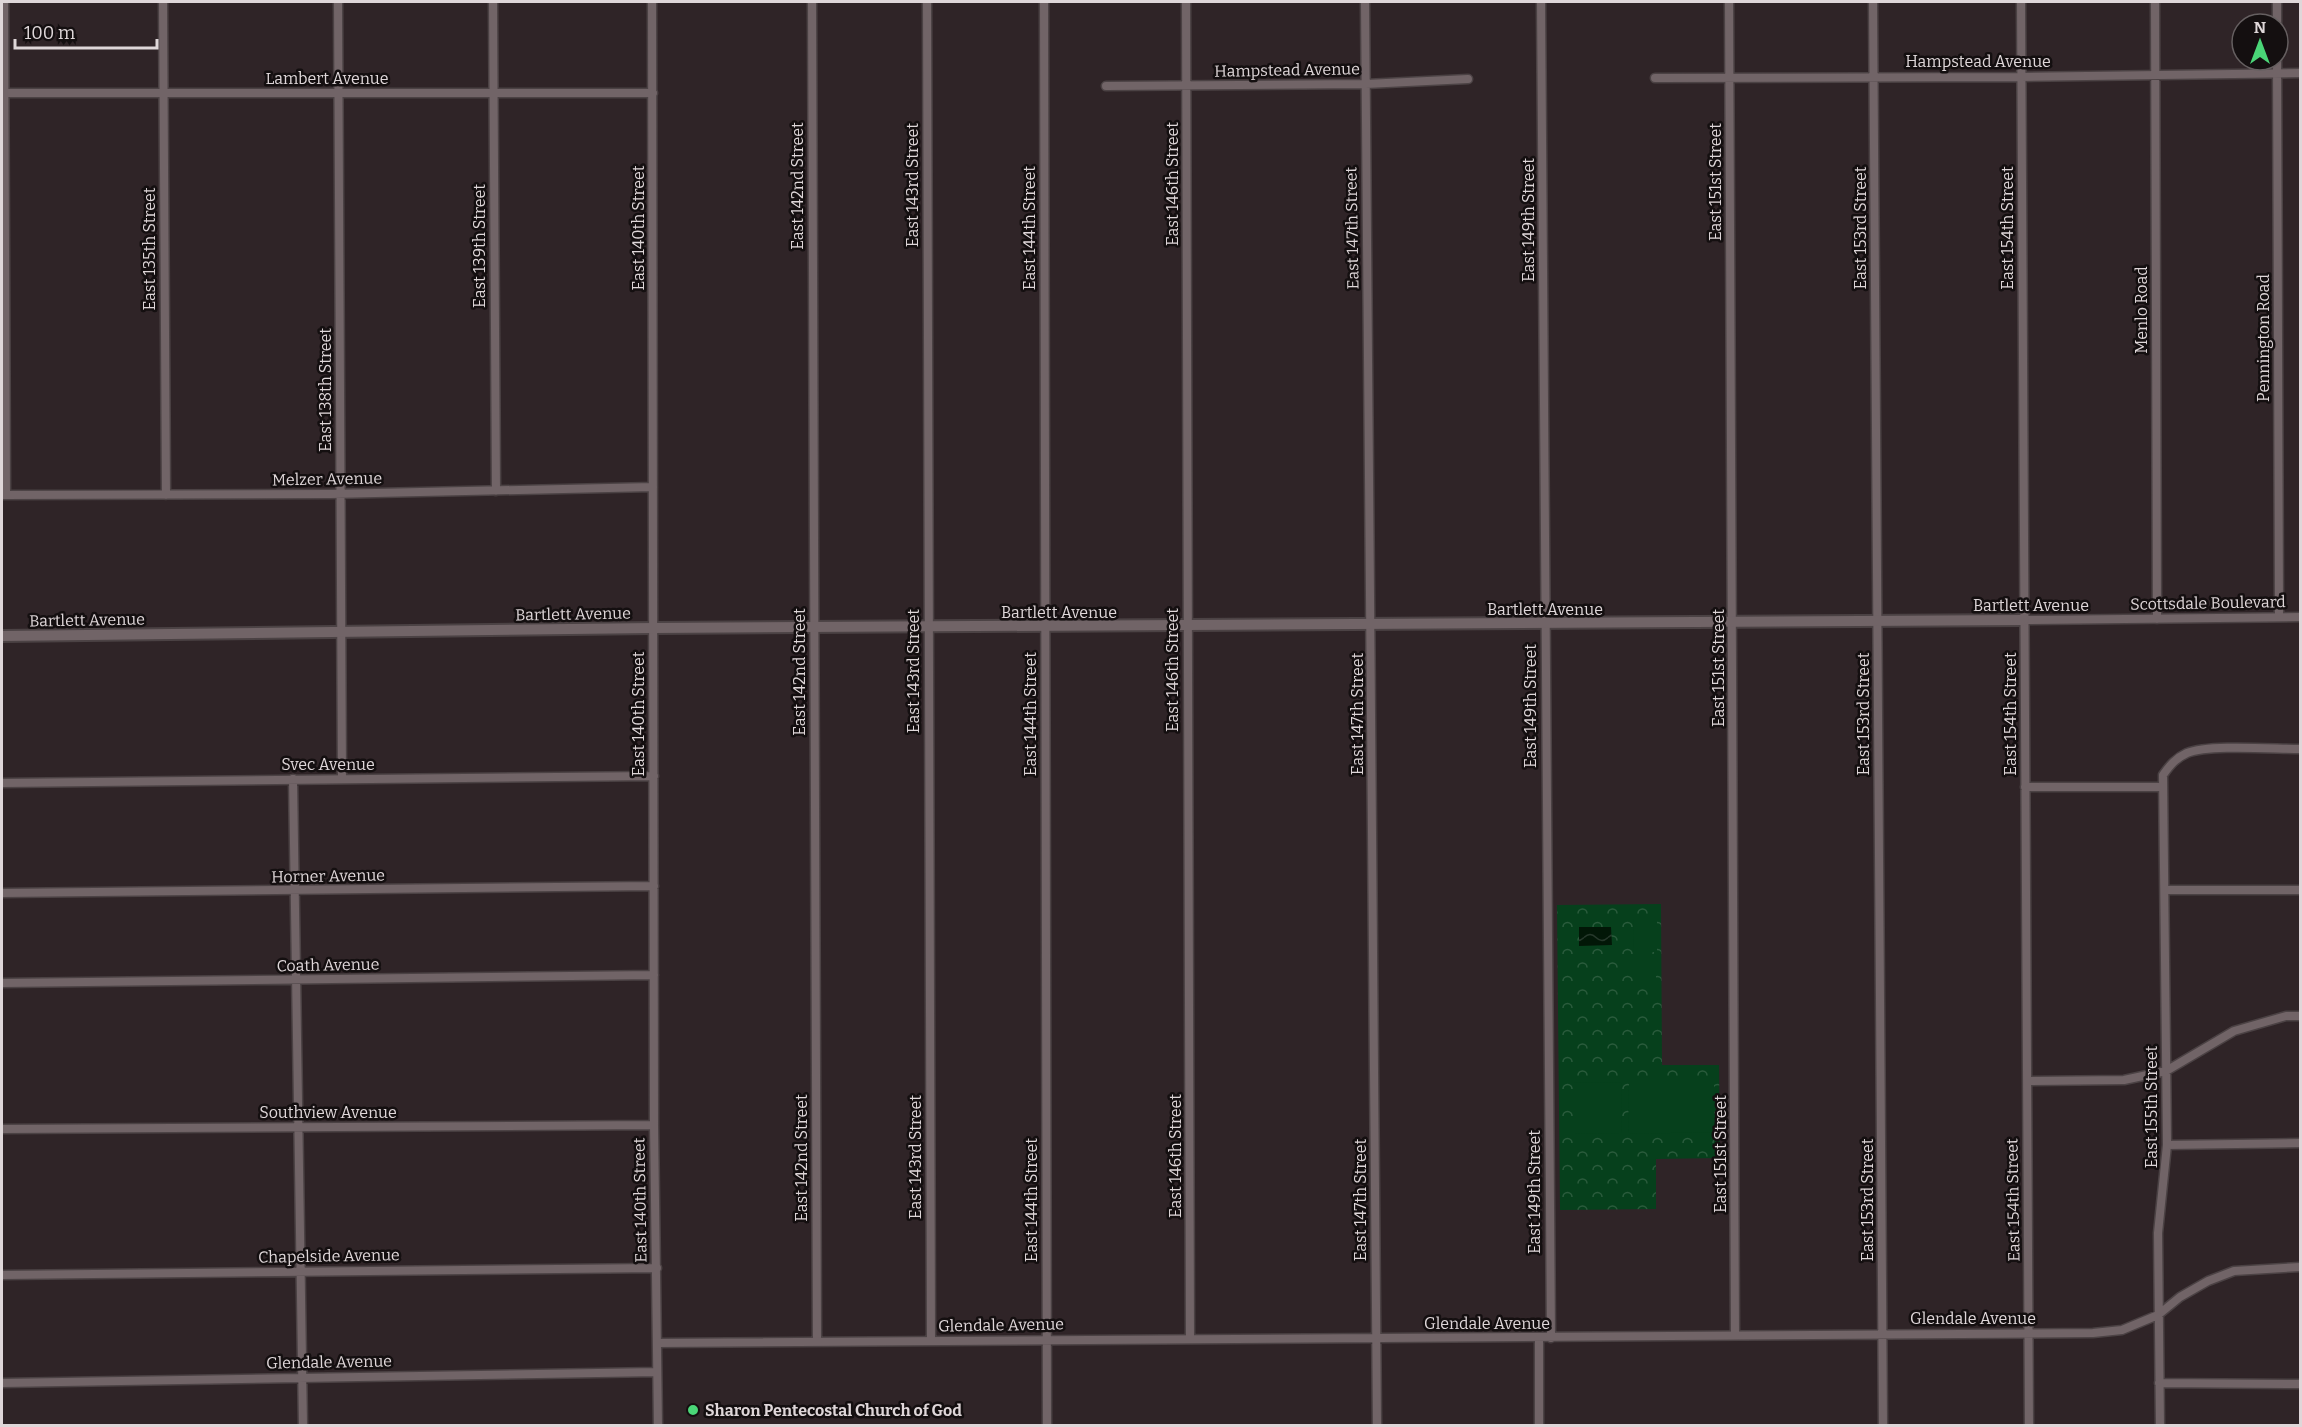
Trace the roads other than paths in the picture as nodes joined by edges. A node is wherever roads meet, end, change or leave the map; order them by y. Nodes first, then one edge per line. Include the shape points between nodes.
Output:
1 (4, 2) edge
2 (163, 2) edge
3 (338, 2) edge
4 (493, 2) edge
5 (652, 2) edge
6 (812, 2) edge
7 (927, 2) edge
8 (1044, 2) edge
9 (1186, 2) edge
10 (1365, 2) edge
11 (1541, 2) edge
12 (1729, 2) edge
13 (1874, 2) edge
14 (2021, 2) edge
15 (2155, 2) edge
16 (2277, 73) junction
17 (2301, 73) edge
18 (2156, 75) junction
19 (1874, 77) junction
20 (2021, 77) junction
21 (1655, 78) dead end
22 (1730, 78) junction
23 (1468, 79) dead end
24 (1366, 84) junction
25 (1106, 87) dead end
26 (1186, 87) junction
27 (3, 93) edge
28 (163, 93) junction
29 (338, 93) junction
30 (492, 93) junction
31 (653, 93) junction
32 (653, 488) junction
33 (496, 491) junction
34 (341, 494) junction
35 (4, 495) edge
36 (166, 495) junction
37 (2279, 616) junction
38 (2301, 617) edge
39 (2157, 619) junction
40 (2025, 620) junction
41 (2117, 620) joint
42 (1877, 621) junction
43 (1732, 622) junction
44 (1545, 623) junction
45 (1371, 625) junction
46 (1187, 626) junction
47 (814, 627) junction
48 (1045, 627) junction
49 (653, 628) junction
50 (928, 628) junction
51 (342, 632) junction
52 (2, 636) edge
53 (2301, 749) edge
54 (654, 776) junction
55 (293, 779) junction
56 (342, 779) junction
57 (2, 783) edge
58 (2025, 788) junction
59 (2162, 788) junction
60 (654, 886) junction
61 (2165, 890) junction
62 (2301, 890) edge
63 (295, 891) junction
64 (2, 893) edge
65 (654, 975) junction
66 (296, 980) junction
67 (2, 983) edge
68 (2301, 1016) edge
69 (2166, 1071) junction
70 (2027, 1081) junction
71 (654, 1125) junction
72 (299, 1127) junction
73 (2, 1129) edge
74 (2301, 1143) edge
75 (2167, 1145) junction
76 (2301, 1267) edge
77 (657, 1268) junction
78 (300, 1271) junction
79 (2, 1275) edge
80 (2158, 1315) junction
81 (2029, 1333) junction
82 (1883, 1334) junction
83 (1735, 1335) junction
84 (1376, 1337) junction
85 (1539, 1338) junction
86 (1551, 1338) junction
87 (1046, 1339) junction
88 (1190, 1339) junction
89 (931, 1341) junction
90 (817, 1342) junction
91 (657, 1343) junction
92 (657, 1372) junction
93 (302, 1377) junction
94 (2, 1383) edge
95 (2159, 1383) junction
96 (2301, 1384) edge
97 (303, 1425) edge
98 (658, 1425) edge
99 (1047, 1425) edge
100 (1377, 1425) edge
101 (1539, 1425) edge
102 (1883, 1425) edge
103 (2029, 1425) edge
104 (2160, 1425) edge

1 - 27 street
2 - 28 street, East 135th Street
3 - 29 street, East 138th Street
4 - 30 street, East 139th Street
5 - 31 street, East 140th Street
6 - 47 street, East 142nd Street
7 - 50 street, East 143rd Street
8 - 48 street, East 144th Street
9 - 26 street, East 146th Street
10 - 24 street, East 147th Street
11 - 44 street, East 149th Street
12 - 22 street, East 151st Street
13 - 19 street, East 153rd Street
14 - 20 street, East 154th Street
15 - 18 street, Menlo Road
16 - 17 street, Hampstead Avenue
16 - 18 street, Hampstead Avenue
16 - 37 street, Pennington Road
18 - 20 street, Hampstead Avenue
18 - 39 street, Menlo Road
19 - 20 street, Hampstead Avenue
19 - 22 street, Hampstead Avenue
19 - 42 street, East 153rd Street
20 - 40 street, East 154th Street
21 - 22 street, Hampstead Avenue
22 - 43 street, East 151st Street
23 - 24 street, Hampstead Avenue
24 - 26 street, Hampstead Avenue
24 - 45 street, East 147th Street
25 - 26 street, Hampstead Avenue
26 - 46 street, East 146th Street
27 - 28 street, Lambert Avenue
27 - 35 street
28 - 29 street, Lambert Avenue
28 - 36 street, East 135th Street
29 - 30 street, Lambert Avenue
29 - 34 street, East 138th Street
30 - 31 street, Lambert Avenue
30 - 33 street, East 139th Street
31 - 32 street, East 140th Street
32 - 33 street, Melzer Avenue
32 - 49 street, East 140th Street
33 - 34 street, Melzer Avenue
34 - 36 street, Melzer Avenue
34 - 51 street, East 138th Street
35 - 36 street, Melzer Avenue
37 - 38 street, Scottsdale Boulevard
37 - 39 street, Scottsdale Boulevard
39 - 41 street, Scottsdale Boulevard
40 - 41 street, Bartlett Avenue
40 - 42 street, Bartlett Avenue
40 - 58 street, East 154th Street
42 - 43 street, Bartlett Avenue
42 - 82 street, East 153rd Street
43 - 44 street, Bartlett Avenue
43 - 83 street, East 151st Street
44 - 45 street, Bartlett Avenue
44 - 86 street, East 149th Street
45 - 46 street, Bartlett Avenue
45 - 84 street, East 147th Street
46 - 48 street, Bartlett Avenue
46 - 88 street, East 146th Street
47 - 49 street, Bartlett Avenue
47 - 50 street, Bartlett Avenue
47 - 90 street, East 142nd Street
48 - 50 street, Bartlett Avenue
48 - 87 street, East 144th Street
49 - 51 street, Bartlett Avenue
49 - 54 street, East 140th Street
50 - 89 street, East 143rd Street
51 - 52 street, Bartlett Avenue
51 - 56 street, East 138th Street
53 - 59 street via 2206,749 2188,753 2173,761 2163,775
54 - 56 street, Svec Avenue
54 - 60 street, East 140th Street
55 - 56 street, Svec Avenue
55 - 57 street, Svec Avenue
55 - 63 street
58 - 59 street
58 - 70 street, East 154th Street
59 - 61 street, East 155th Street
60 - 63 street, Horner Avenue
60 - 65 street, East 140th Street
61 - 62 street
61 - 69 street, East 155th Street
63 - 64 street, Horner Avenue
63 - 66 street
65 - 66 street, Coath Avenue
65 - 71 street, East 140th Street
66 - 67 street, Coath Avenue
66 - 72 street
68 - 69 street via 2286,1016 2234,1031
69 - 70 street via 2124,1080
69 - 75 street, East 155th Street
70 - 81 street, East 154th Street
71 - 72 street, Southview Avenue
71 - 77 street, East 140th Street
72 - 73 street, Southview Avenue
72 - 78 street
74 - 75 street
75 - 80 street, East 155th Street via 2158,1233
76 - 80 street, Glendale Avenue via 2234,1271 2180,1297
77 - 78 street, Chapelside Avenue
77 - 91 street, East 140th Street
78 - 79 street, Chapelside Avenue
78 - 93 street
80 - 81 street, Glendale Avenue via 2122,1330
80 - 95 street, East 155th Street
81 - 82 street, Glendale Avenue
81 - 103 street, East 154th Street
82 - 83 street, Glendale Avenue
82 - 102 street, East 153rd Street
83 - 86 street, Glendale Avenue
84 - 85 street, Glendale Avenue
84 - 88 street, Glendale Avenue
84 - 100 street, East 147th Street
85 - 86 street, Glendale Avenue
85 - 101 street
87 - 88 street, Glendale Avenue
87 - 89 street, Glendale Avenue
87 - 99 street, East 144th Street
89 - 90 street, Glendale Avenue
90 - 91 street, Glendale Avenue
91 - 92 street, East 140th Street
92 - 93 street, Glendale Avenue
92 - 98 street, East 140th Street
93 - 94 street, Glendale Avenue
93 - 97 street
95 - 96 street
95 - 104 street, East 155th Street

